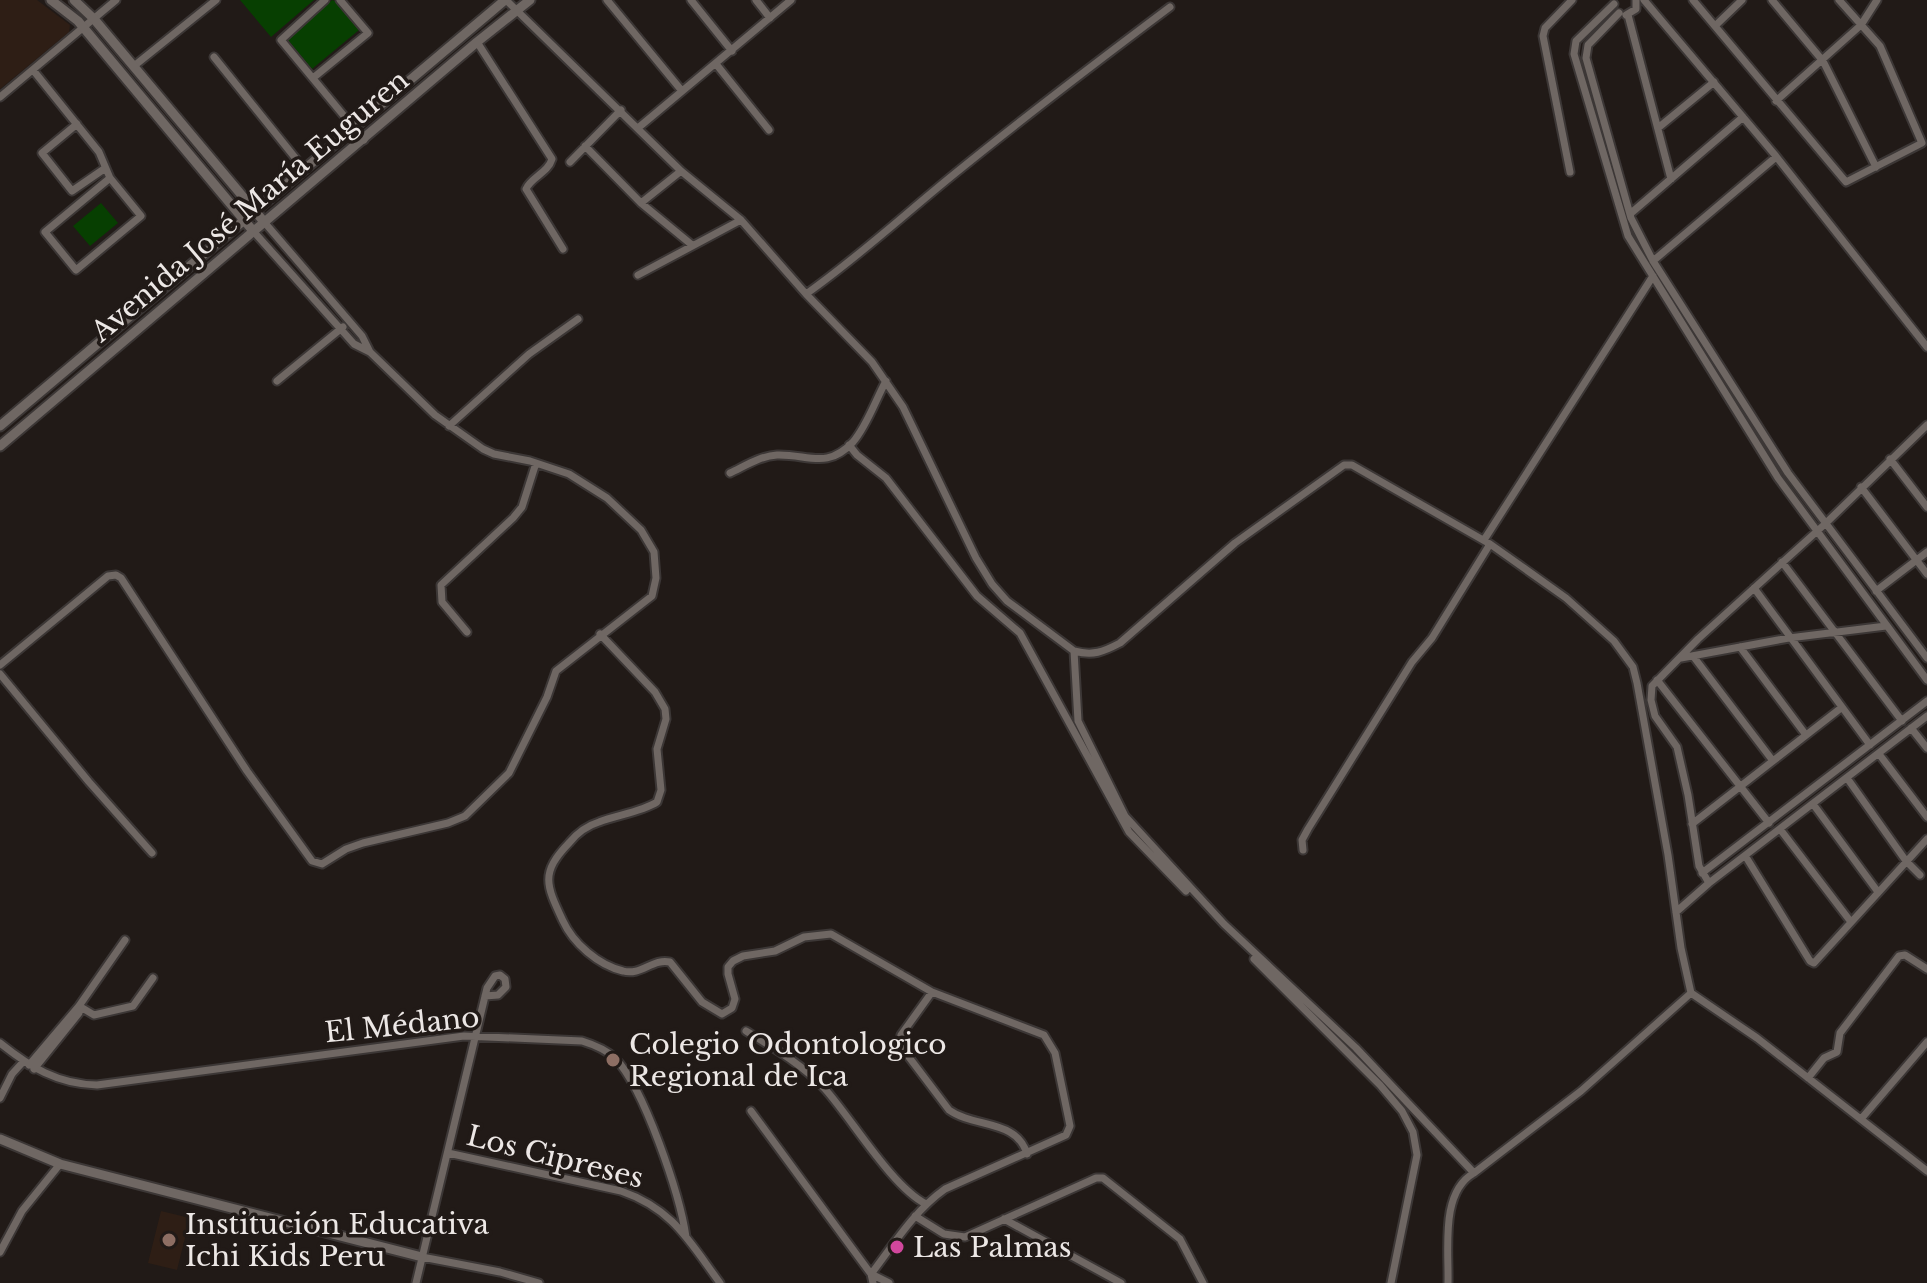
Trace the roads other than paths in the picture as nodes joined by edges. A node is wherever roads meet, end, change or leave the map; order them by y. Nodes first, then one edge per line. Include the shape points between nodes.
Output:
1 (51, 0) edge
2 (74, 0) edge
3 (116, 0) edge
4 (216, 0) edge
5 (325, 0) edge
6 (340, 0) edge
7 (506, 0) edge
8 (530, 0) edge
9 (607, 0) edge
10 (691, 0) edge
11 (756, 0) edge
12 (791, 0) edge
13 (1572, 0) edge
14 (1636, 0) edge
15 (1644, 0) edge
16 (1693, 0) edge
17 (1742, 0) edge
18 (1772, 0) edge
19 (1839, 0) edge
20 (1877, 0) edge
21 (1614, 2) edge
22 (780, 3) edge
23 (1170, 7) dead end
24 (517, 10) junction
25 (1619, 13) junction
26 (1628, 15) junction
27 (770, 18) junction
28 (94, 19) junction
29 (1861, 25) junction
30 (1715, 26) junction
31 (83, 28) junction
32 (477, 42) junction
33 (732, 51) junction
34 (214, 57) dead end
35 (1823, 61) junction
36 (716, 64) junction
37 (134, 66) junction
38 (33, 70) junction
39 (313, 78) junction
40 (1714, 82) junction
41 (682, 91) junction
42 (0, 97) edge
43 (1776, 101) junction
44 (621, 110) junction
45 (1743, 117) junction
46 (77, 124) junction
47 (638, 128) junction
48 (1658, 128) junction
49 (355, 129) junction
50 (769, 130) dead end
51 (364, 140) junction
52 (585, 146) junction
53 (1776, 157) junction
54 (570, 162) dead end
55 (1876, 167) junction
56 (104, 169) junction
57 (305, 170) junction
58 (681, 171) junction
59 (1570, 172) dead end
60 (110, 178) junction
61 (1671, 179) junction
62 (641, 203) junction
63 (254, 210) junction
64 (1630, 214) junction
65 (243, 219) junction
66 (741, 220) junction
67 (265, 223) junction
68 (254, 232) junction
69 (692, 245) junction
70 (563, 249) dead end
71 (1653, 261) junction
72 (638, 275) dead end
73 (1653, 276) junction
74 (806, 294) junction
75 (578, 319) dead end
76 (349, 322) junction
77 (340, 330) junction
78 (1927, 347) edge
79 (370, 352) junction
80 (277, 381) dead end
81 (886, 381) junction
82 (0, 426) edge
83 (449, 426) junction
84 (1926, 427) edge
85 (11, 437) junction
86 (849, 445) junction
87 (0, 446) edge
88 (1890, 459) junction
89 (536, 463) junction
90 (730, 473) dead end
91 (1861, 487) junction
92 (1927, 507) edge
93 (1825, 524) junction
94 (1815, 532) junction
95 (1487, 542) junction
96 (1927, 552) edge
97 (1917, 560) junction
98 (1782, 562) junction
99 (1927, 574) edge
100 (1754, 588) junction
101 (1876, 591) junction
102 (1886, 626) junction
103 (467, 632) dead end
104 (1834, 632) junction
105 (600, 634) junction
106 (1789, 638) junction
107 (1740, 647) junction
108 (1074, 651) junction
109 (1693, 656) junction
110 (1679, 658) junction
111 (1927, 658) edge
112 (0, 665) edge
113 (0, 674) edge
114 (1657, 680) junction
115 (1927, 680) edge
116 (1927, 701) edge
117 (1841, 708) junction
118 (1927, 716) edge
119 (1902, 721) junction
120 (1911, 728) junction
121 (1806, 735) junction
122 (1870, 745) junction
123 (1927, 748) edge
124 (1879, 754) junction
125 (1773, 761) junction
126 (1847, 778) junction
127 (1740, 786) junction
128 (1813, 804) junction
129 (1927, 817) edge
130 (1769, 823) junction
131 (1692, 824) junction
132 (1780, 829) junction
133 (1927, 839) edge
134 (1303, 850) dead end
135 (152, 853) dead end
136 (1746, 857) junction
137 (1906, 861) junction
138 (1702, 873) junction
139 (1920, 875) dead end
140 (1709, 883) junction
141 (1878, 892) junction
142 (1676, 912) junction
143 (1851, 922) junction
144 (125, 940) dead end
145 (1927, 969) edge
146 (153, 978) dead end
147 (932, 992) junction
148 (1691, 993) junction
149 (485, 996) dead end
150 (79, 1006) junction
151 (746, 1031) dead end
152 (477, 1036) junction
153 (1927, 1042) edge
154 (0, 1043) edge
155 (29, 1065) junction
156 (1808, 1078) junction
157 (0, 1098) edge
158 (751, 1111) dead end
159 (1861, 1119) junction
160 (0, 1139) edge
161 (448, 1153) junction
162 (1027, 1154) junction
163 (60, 1164) junction
164 (1927, 1171) edge
165 (1474, 1173) junction
166 (926, 1204) junction
167 (915, 1216) junction
168 (1004, 1219) junction
169 (686, 1237) junction
170 (0, 1252) edge
171 (422, 1257) junction
172 (872, 1278) edge
173 (416, 1283) edge
174 (539, 1283) edge
175 (720, 1283) edge
176 (889, 1283) edge
177 (1121, 1283) edge
178 (1203, 1283) edge
179 (1391, 1283) edge
180 (1448, 1283) edge

1 - 31 street
2 - 28 street
3 - 28 street
4 - 37 street
5 - 39 street via 281,40
6 - 39 street via 368,33
7 - 24 street
7 - 49 street, Avenida José María Euguren
8 - 24 street, Avenida José María Euguren
9 - 41 street
10 - 33 street
11 - 27 street
12 - 22 street
13 - 59 street via 1543,36
14 - 26 street via 1636,9
15 - 40 street
16 - 30 street
17 - 30 street
18 - 35 street
19 - 29 street
20 - 29 street
21 - 25 street
21 - 73 street via 1576,41 1574,54 1622,224
22 - 27 street
23 - 74 street via 1039,105
24 - 32 street, Avenida José María Euguren
24 - 44 street
25 - 26 street
25 - 64 street via 1588,45 1586,58
26 - 48 street
27 - 33 street
28 - 31 street
28 - 37 street
29 - 35 street
29 - 55 street via 1880,46 1922,143
30 - 43 street
31 - 38 street
31 - 65 street
32 - 51 street, Avenida José María Euguren
32 - 70 street via 552,159 526,189
33 - 36 street
34 - 57 street
35 - 43 street
35 - 55 street
36 - 41 street
36 - 50 street
37 - 63 street
38 - 42 street
38 - 46 street
39 - 49 street
40 - 45 street
40 - 48 street
41 - 47 street
43 - 55 street via 1846,182
44 - 47 street
44 - 52 street
45 - 53 street
45 - 61 street
46 - 56 street via 99,152
46 - 56 street via 42,153 72,191
47 - 58 street
48 - 61 street
49 - 51 street
49 - 57 street, Avenida José María Euguren
51 - 67 street, Avenida José María Euguren
52 - 54 street
52 - 62 street
53 - 71 street
53 - 78 street
56 - 60 street
57 - 63 street, Avenida José María Euguren
58 - 62 street
58 - 66 street
60 - 60 street via 141,216 76,270 45,232
61 - 64 street
62 - 69 street
63 - 65 street, Avenida José María Euguren
63 - 67 street
64 - 71 street
65 - 68 street
65 - 82 street, Avenida José María Euguren
66 - 69 street
66 - 74 street
67 - 68 street, Avenida José María Euguren
67 - 76 street
68 - 77 street
68 - 85 street, Avenida José María Euguren
69 - 72 street
71 - 93 street
73 - 94 street
73 - 95 street
74 - 81 street
75 - 83 street via 529,354
76 - 77 street
76 - 79 street
77 - 79 street
77 - 80 street
79 - 83 street
81 - 86 street
81 - 108 street via 992,584
82 - 85 street
83 - 89 street via 494,454
84 - 88 street
85 - 87 street, Avenida José María Euguren
86 - 90 street via 829,458 777,455
86 - 179 street via 886,478 977,596 1020,633 1129,832 1402,1111 1417,1155
88 - 91 street
88 - 92 street
89 - 103 street via 522,507 441,585 442,602
89 - 105 street via 569,474 607,498 641,530 654,552 652,596
91 - 93 street
91 - 97 street
93 - 94 street
93 - 101 street
94 - 98 street
94 - 102 street
95 - 108 street via 1344,465 1235,543 1120,643 1088,655
95 - 134 street via 1432,638 1308,829
95 - 142 street via 1566,598 1614,641 1633,667
96 - 97 street
97 - 99 street
97 - 101 street
98 - 100 street
98 - 104 street
100 - 106 street
100 - 110 street
101 - 111 street
102 - 104 street
102 - 115 street
104 - 106 street
104 - 119 street
105 - 112 street via 556,671 514,764 465,816 363,843 322,864 247,771 116,575 108,576
105 - 147 street via 665,709 657,749 661,790 652,805 581,830 553,861 549,887 573,938 593,956 624,971 670,962 702,1002 722,1014 735,999 728,974 733,961 824,933
106 - 107 street
106 - 117 street
107 - 109 street
107 - 121 street
108 - 165 street via 1078,721 1125,816 1224,924 1356,1048
109 - 110 street
109 - 125 street
110 - 114 street
113 - 135 street
114 - 127 street
114 - 131 street via 1651,700 1659,724 1677,747
116 - 119 street
117 - 121 street
117 - 122 street
118 - 120 street
119 - 122 street
120 - 123 street
120 - 124 street
121 - 125 street
122 - 130 street
124 - 126 street
124 - 129 street
125 - 127 street
126 - 128 street
126 - 137 street
127 - 130 street
127 - 131 street
128 - 132 street
128 - 141 street
130 - 138 street
131 - 138 street
132 - 136 street
132 - 143 street
133 - 137 street
136 - 140 street
136 - 143 street via 1811,962 1817,962
137 - 139 street
137 - 141 street
138 - 140 street
140 - 142 street
141 - 143 street
142 - 148 street
144 - 150 street
145 - 156 street via 1899,956 1840,1033 1837,1052 1824,1058
146 - 150 street via 133,1006 94,1015
147 - 162 street via 899,1044 949,1110 1016,1134
147 - 162 street via 1030,1028 1050,1043 1070,1126 1066,1135
148 - 156 street
148 - 165 street via 1581,1091
149 - 152 street
150 - 155 street
151 - 166 street via 819,1083 901,1184
152 - 155 street, El Médano via 108,1084 74,1083
152 - 161 street
152 - 169 street, El Médano via 582,1041 613,1056 635,1089 661,1151
153 - 159 street
154 - 155 street, El Médano
155 - 157 street via 12,1074
156 - 159 street
158 - 172 street
159 - 164 street
160 - 163 street
161 - 169 street, Los Cipreses via 636,1196 670,1217
161 - 171 street
162 - 166 street via 945,1189
163 - 170 street via 22,1211
163 - 171 street
165 - 180 street via 1451,1198
166 - 167 street
167 - 168 street via 958,1238
167 - 172 street
168 - 177 street
168 - 178 street via 1103,1178 1180,1239
169 - 175 street, El Médano
171 - 173 street
171 - 174 street
172 - 176 street

